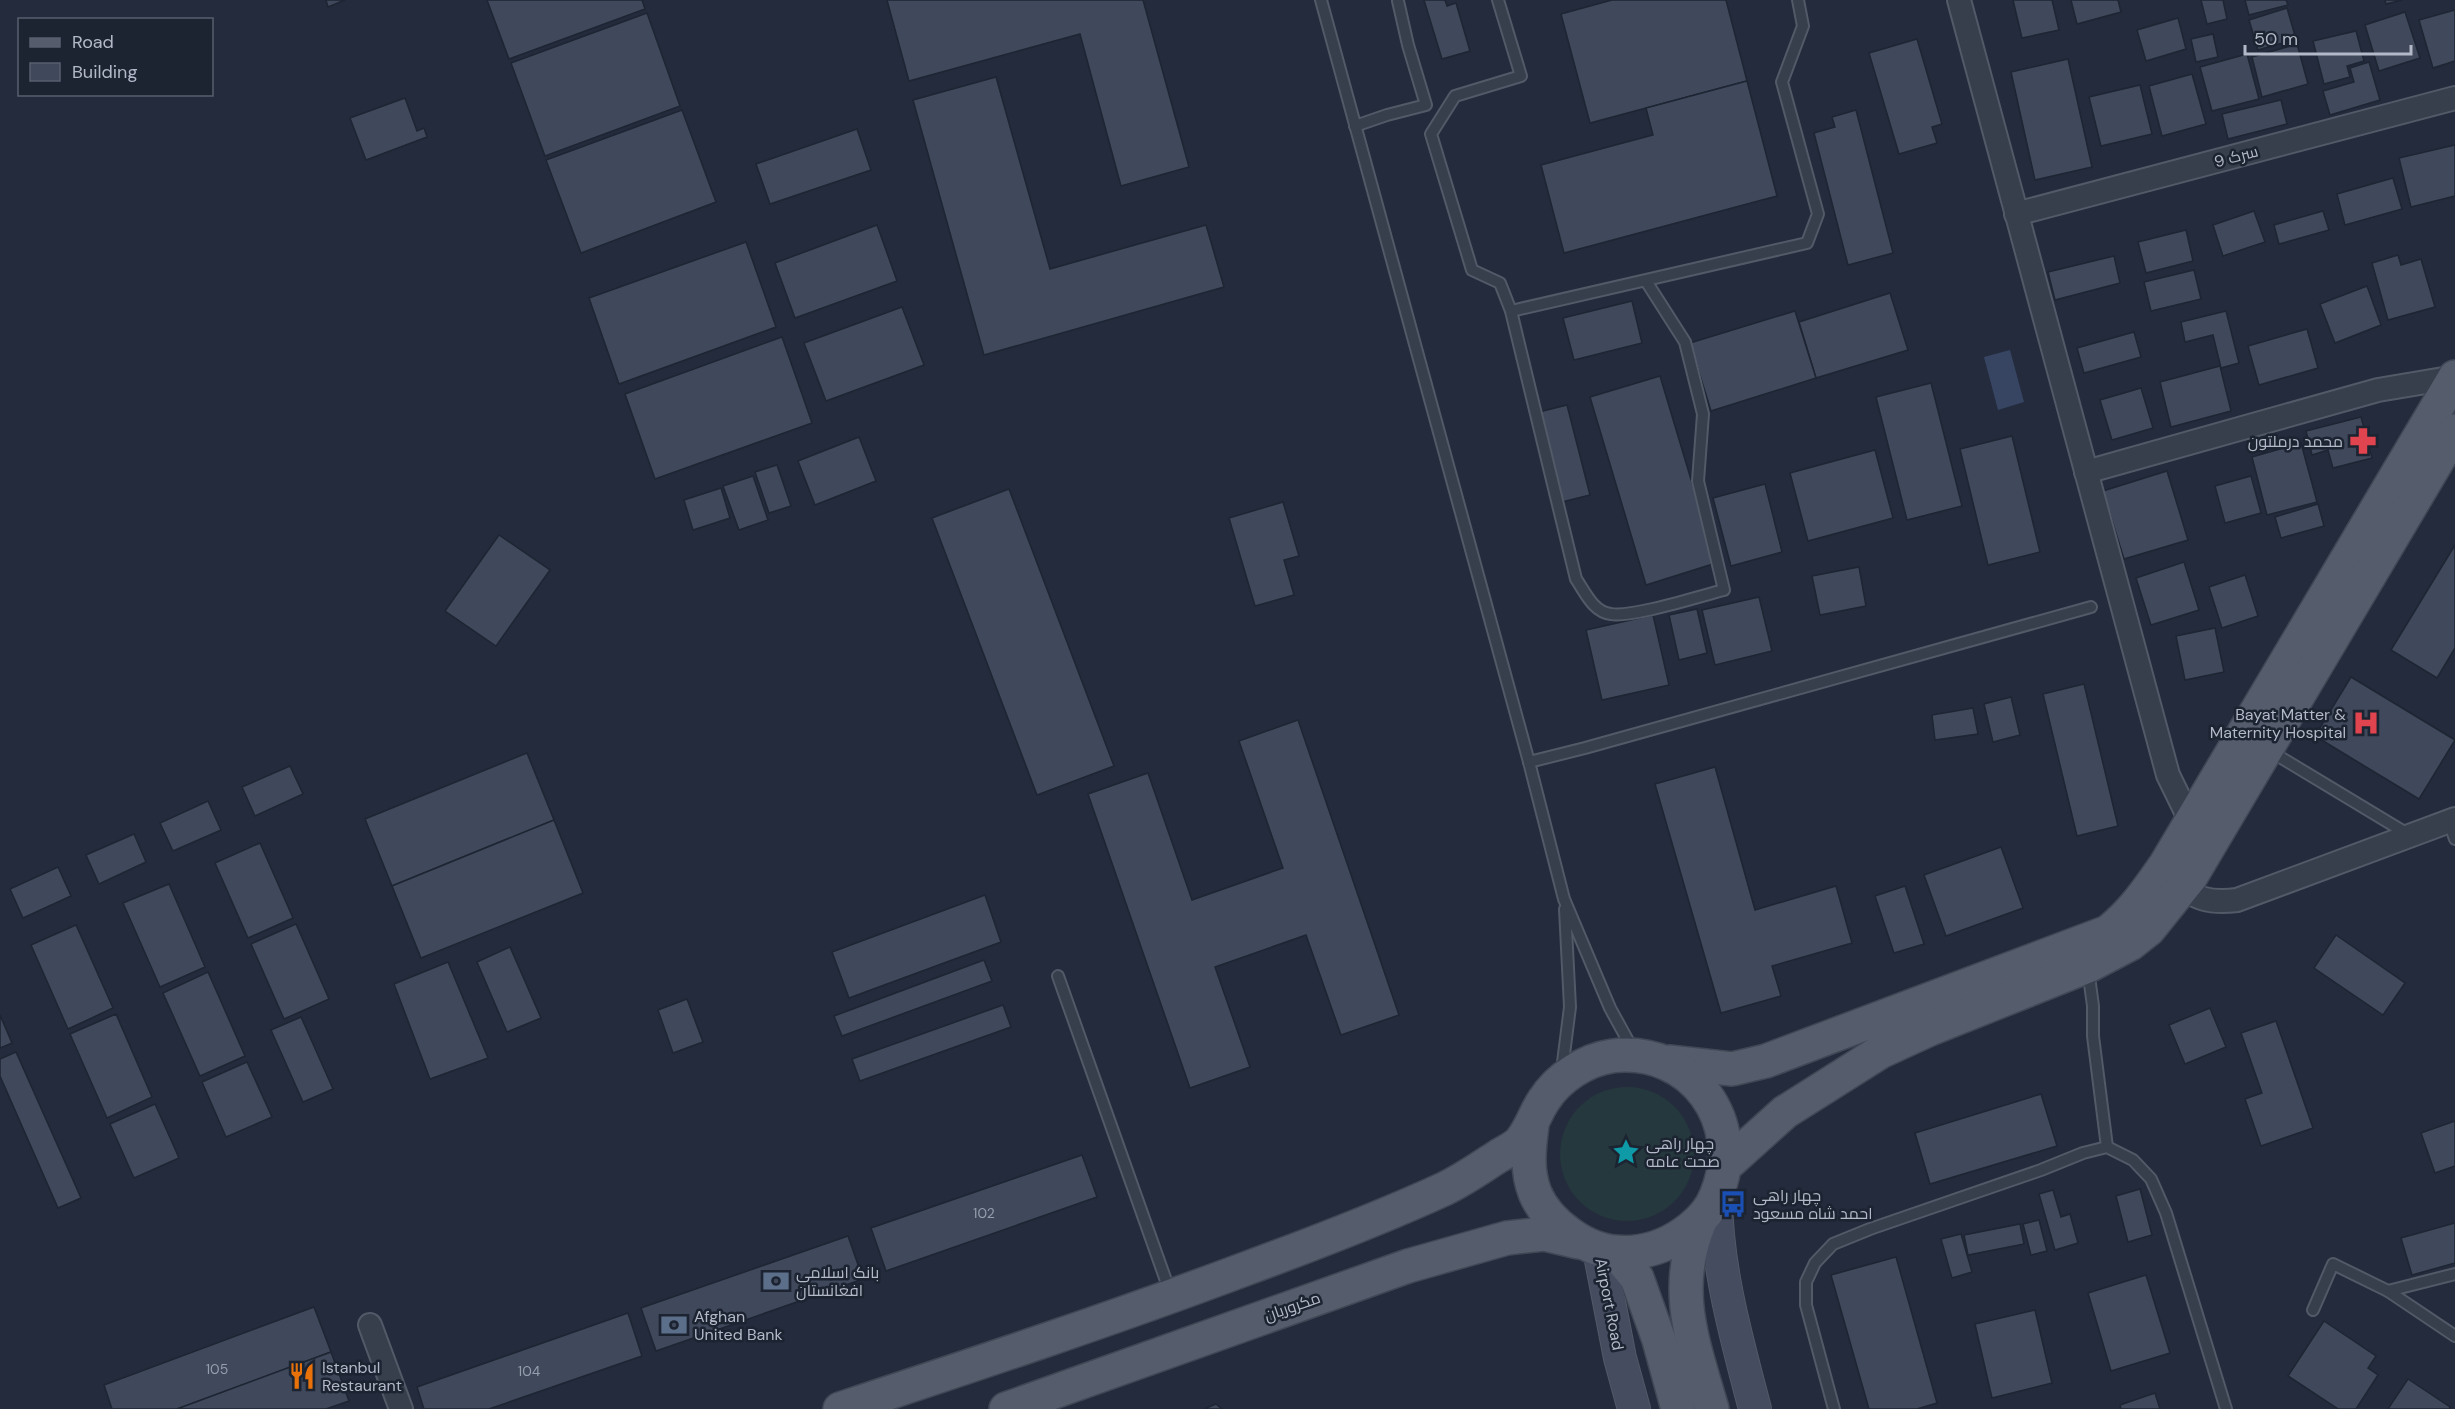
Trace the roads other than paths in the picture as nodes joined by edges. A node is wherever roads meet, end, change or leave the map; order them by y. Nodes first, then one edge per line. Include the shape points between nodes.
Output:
1 (1321, 0) edge
2 (1498, 0) edge
3 (1798, 0) edge
4 (1959, 0) edge
5 (1398, 1) edge
6 (2455, 98) edge
7 (1355, 126) junction
8 (2016, 214) junction
9 (1647, 281) junction
10 (1512, 311) junction
11 (2455, 377) edge
12 (2455, 431) edge
13 (2086, 472) junction
14 (2091, 606) dead end
15 (2266, 749) junction
16 (1529, 762) junction
17 (2191, 822) junction
18 (2453, 827) edge
19 (2411, 836) junction
20 (2170, 881) junction
21 (1564, 900) junction
22 (2088, 966) junction
23 (1058, 976) dead end
24 (1648, 1058) junction
25 (1561, 1080) junction
26 (1532, 1125) junction
27 (2107, 1147) junction
28 (1725, 1166) junction
29 (1708, 1210) junction
30 (1600, 1249) junction
31 (2455, 1274) edge
32 (2388, 1291) junction
33 (1172, 1297) junction
34 (2313, 1310) dead end
35 (370, 1325) dead end
36 (2455, 1336) edge
37 (400, 1409) edge
38 (840, 1409) edge
39 (1006, 1409) edge
40 (1634, 1409) edge
41 (1678, 1409) edge
42 (1712, 1409) edge
43 (1755, 1409) edge
44 (1834, 1409) edge
45 (2226, 1409) edge

1 - 7 lane
2 - 10 lane via 1521,76 1455,96 1431,134 1472,270 1500,283
3 - 9 lane via 1803,26 1782,82 1818,214 1807,243
4 - 8 street
5 - 7 lane via 1426,105
6 - 8 street, سرک 9
7 - 16 lane
8 - 13 street
9 - 10 lane
9 - 10 lane via 1685,342 1703,414 1698,481 1724,590 1630,613 1610,615 1592,604 1576,579
11 - 13 street via 2378,390
11 - 17 main road
12 - 15 main road
13 - 17 street via 2168,775
14 - 16 lane
15 - 19 lane
15 - 20 main road
16 - 21 lane
17 - 20 main road
18 - 19 street
19 - 20 street via 2237,900 2198,899
20 - 22 main road via 2149,929
20 - 24 main road via 2108,932 1766,1061 1732,1069
21 - 24 lane via 1610,1008
21 - 25 lane via 1570,1007
22 - 27 lane
22 - 28 main road via 1880,1052 1785,1113
23 - 33 lane
24 - 25 main road via 1608,1057 1583,1065
24 - 28 main road via 1690,1077 1712,1102 1724,1133
25 - 26 main road via 1544,1100
26 - 30 main road via 1528,1160 1535,1194 1555,1223
26 - 33 main road via 1518,1144 1462,1180 1384,1217
27 - 44 lane via 1833,1244 1815,1263 1806,1282 1806,1305
27 - 45 lane via 2133,1160 2151,1179 2166,1213
28 - 29 main road
29 - 30 main road via 1676,1240 1657,1248
29 - 42 main road via 1690,1245 1684,1277 1690,1330
29 - 43 main road via 1716,1220 1726,1297
30 - 39 main road, مکروریان via 1544,1234 1507,1238 1408,1266
30 - 40 main road, Airport Road via 1620,1358
30 - 41 main road via 1637,1278
31 - 32 lane
32 - 34 lane via 2333,1264
32 - 36 lane
33 - 38 main road
35 - 37 street

